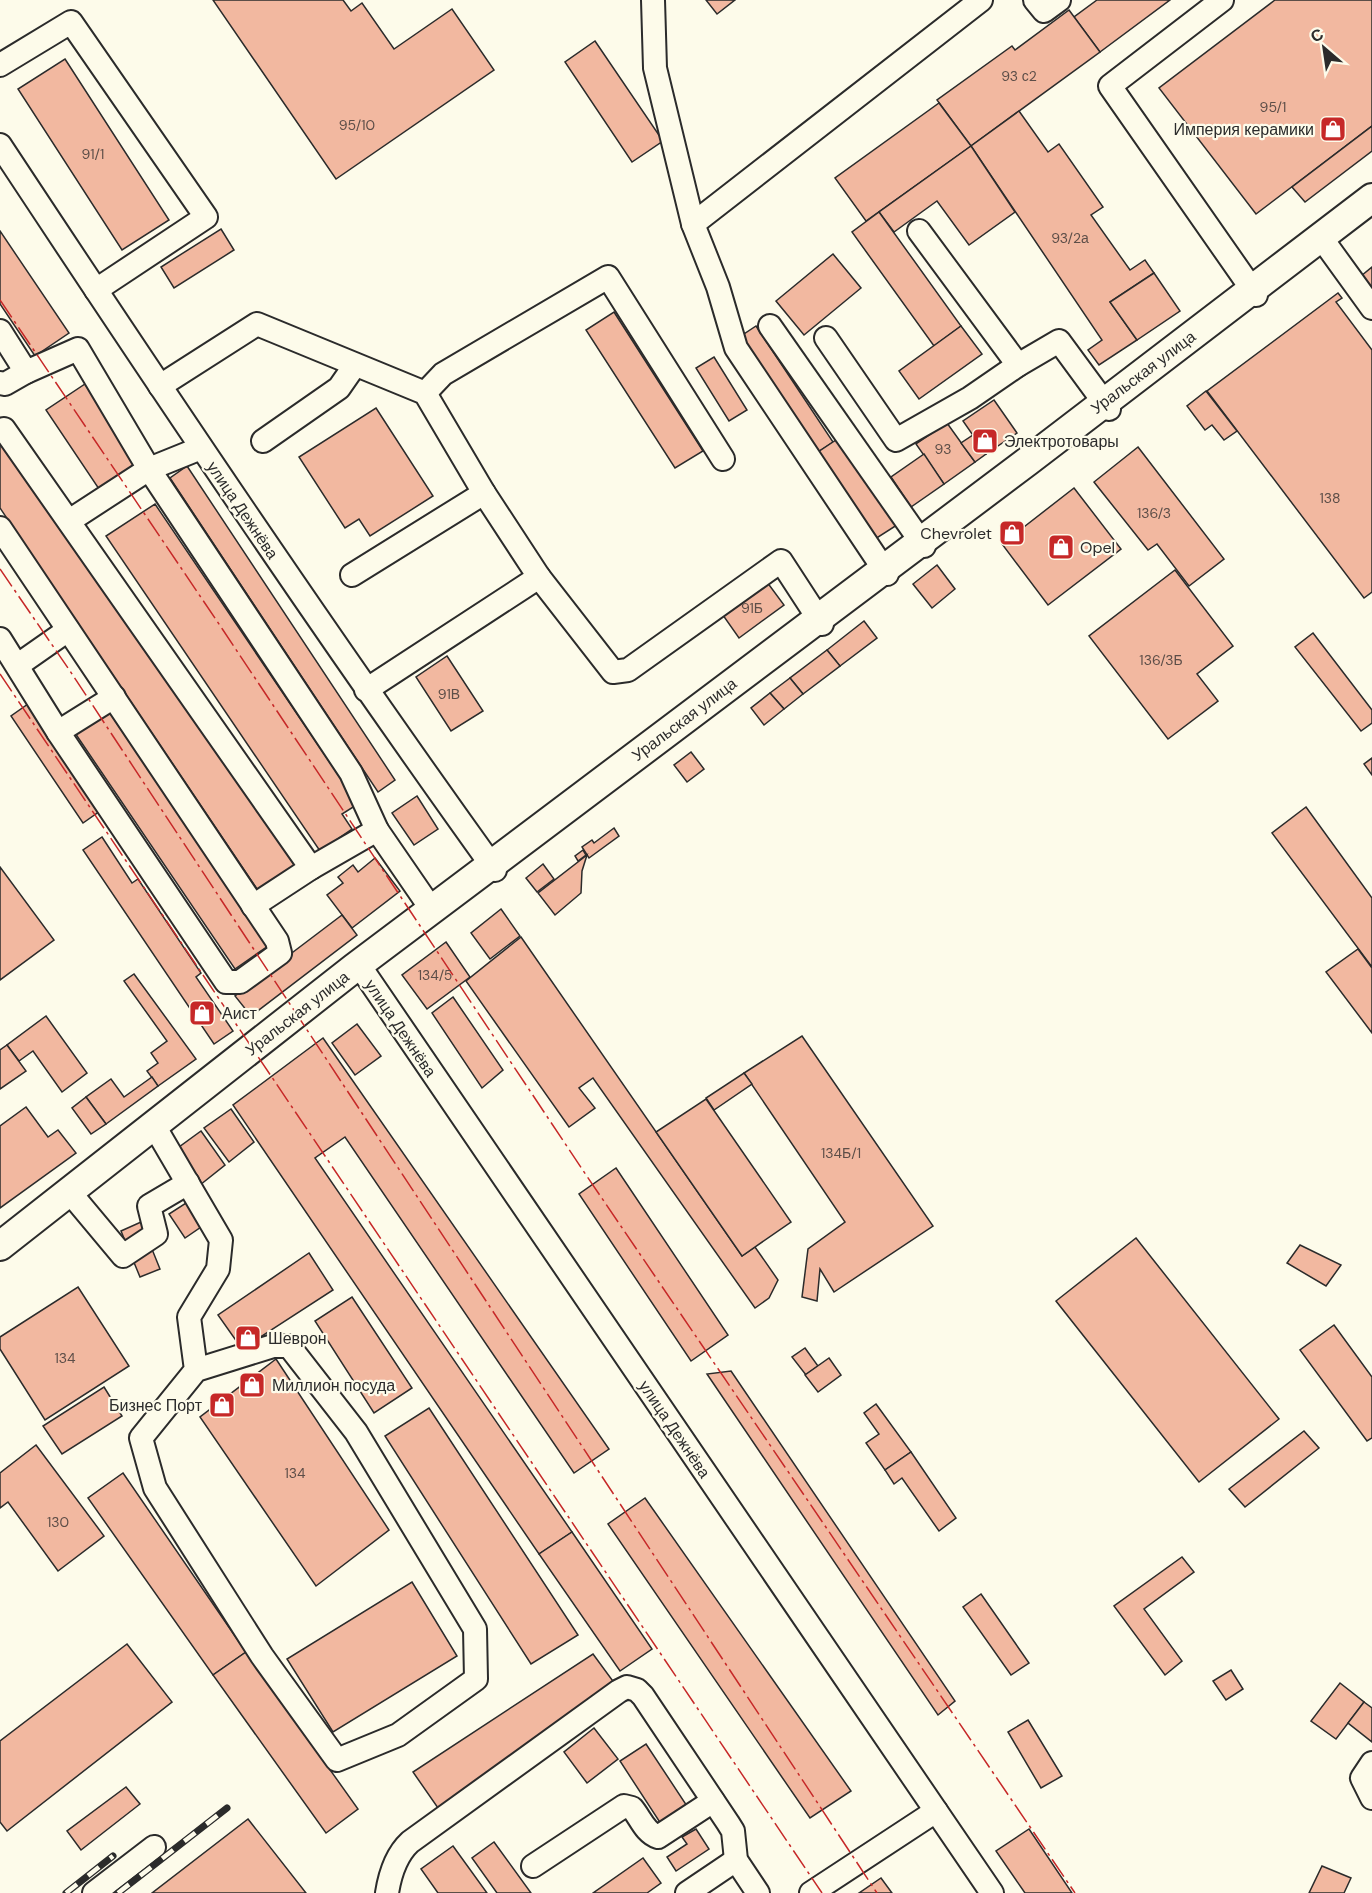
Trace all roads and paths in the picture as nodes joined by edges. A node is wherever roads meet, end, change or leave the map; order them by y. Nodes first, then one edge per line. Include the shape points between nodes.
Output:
1 (653, 0) edge
2 (981, 0) edge
3 (1035, 0) edge
4 (1059, 0) edge
5 (1222, 0) edge
6 (0, 65) edge
7 (0, 145) edge
8 (1372, 198) edge
9 (1372, 207) edge
10 (693, 224) junction
11 (918, 231) dead end
12 (1322, 240) junction
13 (96, 290) junction
14 (1254, 292) junction
15 (1372, 308) edge
16 (770, 326) dead end
17 (0, 331) edge
18 (826, 338) dead end
19 (355, 365) junction
20 (1018, 365) junction
21 (26, 372) junction
22 (2, 386) edge
23 (160, 386) junction
24 (425, 393) junction
25 (1106, 406) junction
26 (4, 429) dead end
27 (263, 441) dead end
28 (201, 448) junction
29 (723, 459) dead end
30 (148, 469) junction
31 (484, 493) junction
32 (69, 521) junction
33 (0, 528) edge
34 (922, 544) junction
35 (886, 572) junction
36 (352, 575) dead end
37 (539, 578) junction
38 (820, 621) junction
39 (68, 630) junction
40 (0, 639) edge
41 (18, 665) junction
42 (366, 690) junction
43 (114, 697) junction
44 (58, 732) junction
45 (376, 830) junction
46 (493, 867) junction
47 (311, 868) junction
48 (253, 906) junction
49 (432, 910) junction
50 (361, 968) junction
51 (156, 1129) junction
52 (188, 1183) junction
53 (72, 1194) junction
54 (0, 1246) edge
55 (0, 1251) edge
56 (196, 1370) junction
57 (1372, 1763) edge
58 (1372, 1798) edge
59 (713, 1801) junction
60 (936, 1811) junction
61 (154, 1847) dead end
62 (736, 1860) junction
63 (533, 1866) dead end
64 (755, 1892) edge
65 (94, 1893) edge
66 (387, 1893) edge
67 (687, 1893) edge
68 (811, 1893) edge
69 (992, 1893) edge

1 - 10 street via 655,68
2 - 10 street
3 - 4 street via 1044,11
5 - 14 street via 1110,86
6 - 13 street via 71,22 206,216
7 - 13 street, улица Дежнёва
8 - 12 main road, Уральская улица
9 - 12 main road, Уральская улица
10 - 35 street via 736,348
11 - 20 street
12 - 14 main road, Уральская улица
12 - 15 street
13 - 23 street, улица Дежнёва
14 - 25 main road, Уральская улица
16 - 34 street
17 - 21 street
18 - 20 street via 896,440
19 - 23 street via 257,324
19 - 24 street
19 - 27 street via 339,388
20 - 25 street via 1059,341
21 - 22 street
21 - 30 street via 78,349
23 - 28 street, улица Дежнёва
24 - 29 street via 443,374 608,277
24 - 31 street
25 - 34 main road, Уральская улица
26 - 32 street
28 - 30 street
28 - 42 street, улица Дежнёва
30 - 32 street
30 - 45 street via 351,773
31 - 36 street
31 - 37 street
32 - 47 street
33 - 39 street
34 - 35 main road, Уральская улица
35 - 38 main road, Уральская улица
37 - 38 street via 613,672 628,670 781,561
37 - 42 street
38 - 46 main road, Уральская улица
39 - 41 street
39 - 43 street
40 - 41 street
41 - 44 street
42 - 46 street, улица Дежнёва
43 - 44 street
43 - 48 street
44 - 48 street via 226,982 240,982 280,953 277,941
45 - 47 street
45 - 49 street
46 - 49 main road, Уральская улица
46 - 50 main road, Уральская улица
47 - 48 street
49 - 50 main road, Уральская улица
50 - 51 main road, Уральская улица
50 - 54 main road, Уральская улица
50 - 60 street, улица Дежнёва
51 - 52 street
51 - 53 main road, Уральская улица
52 - 53 street via 149,1206 156,1234 123,1256
52 - 56 street via 221,1240 218,1269 189,1317
53 - 55 main road, Уральская улица
56 - 56 street via 141,1438 155,1488 262,1656 338,1760 398,1735 476,1679 475,1629 356,1432 289,1346 273,1346
57 - 58 street via 1362,1778
59 - 62 street via 732,1831
59 - 63 street via 658,1837 632,1808 624,1806
59 - 66 street via 643,1696 627,1687 410,1842 397,1858
60 - 68 street
60 - 69 street, улица Дежнёва
61 - 65 street
62 - 64 street
62 - 67 street

